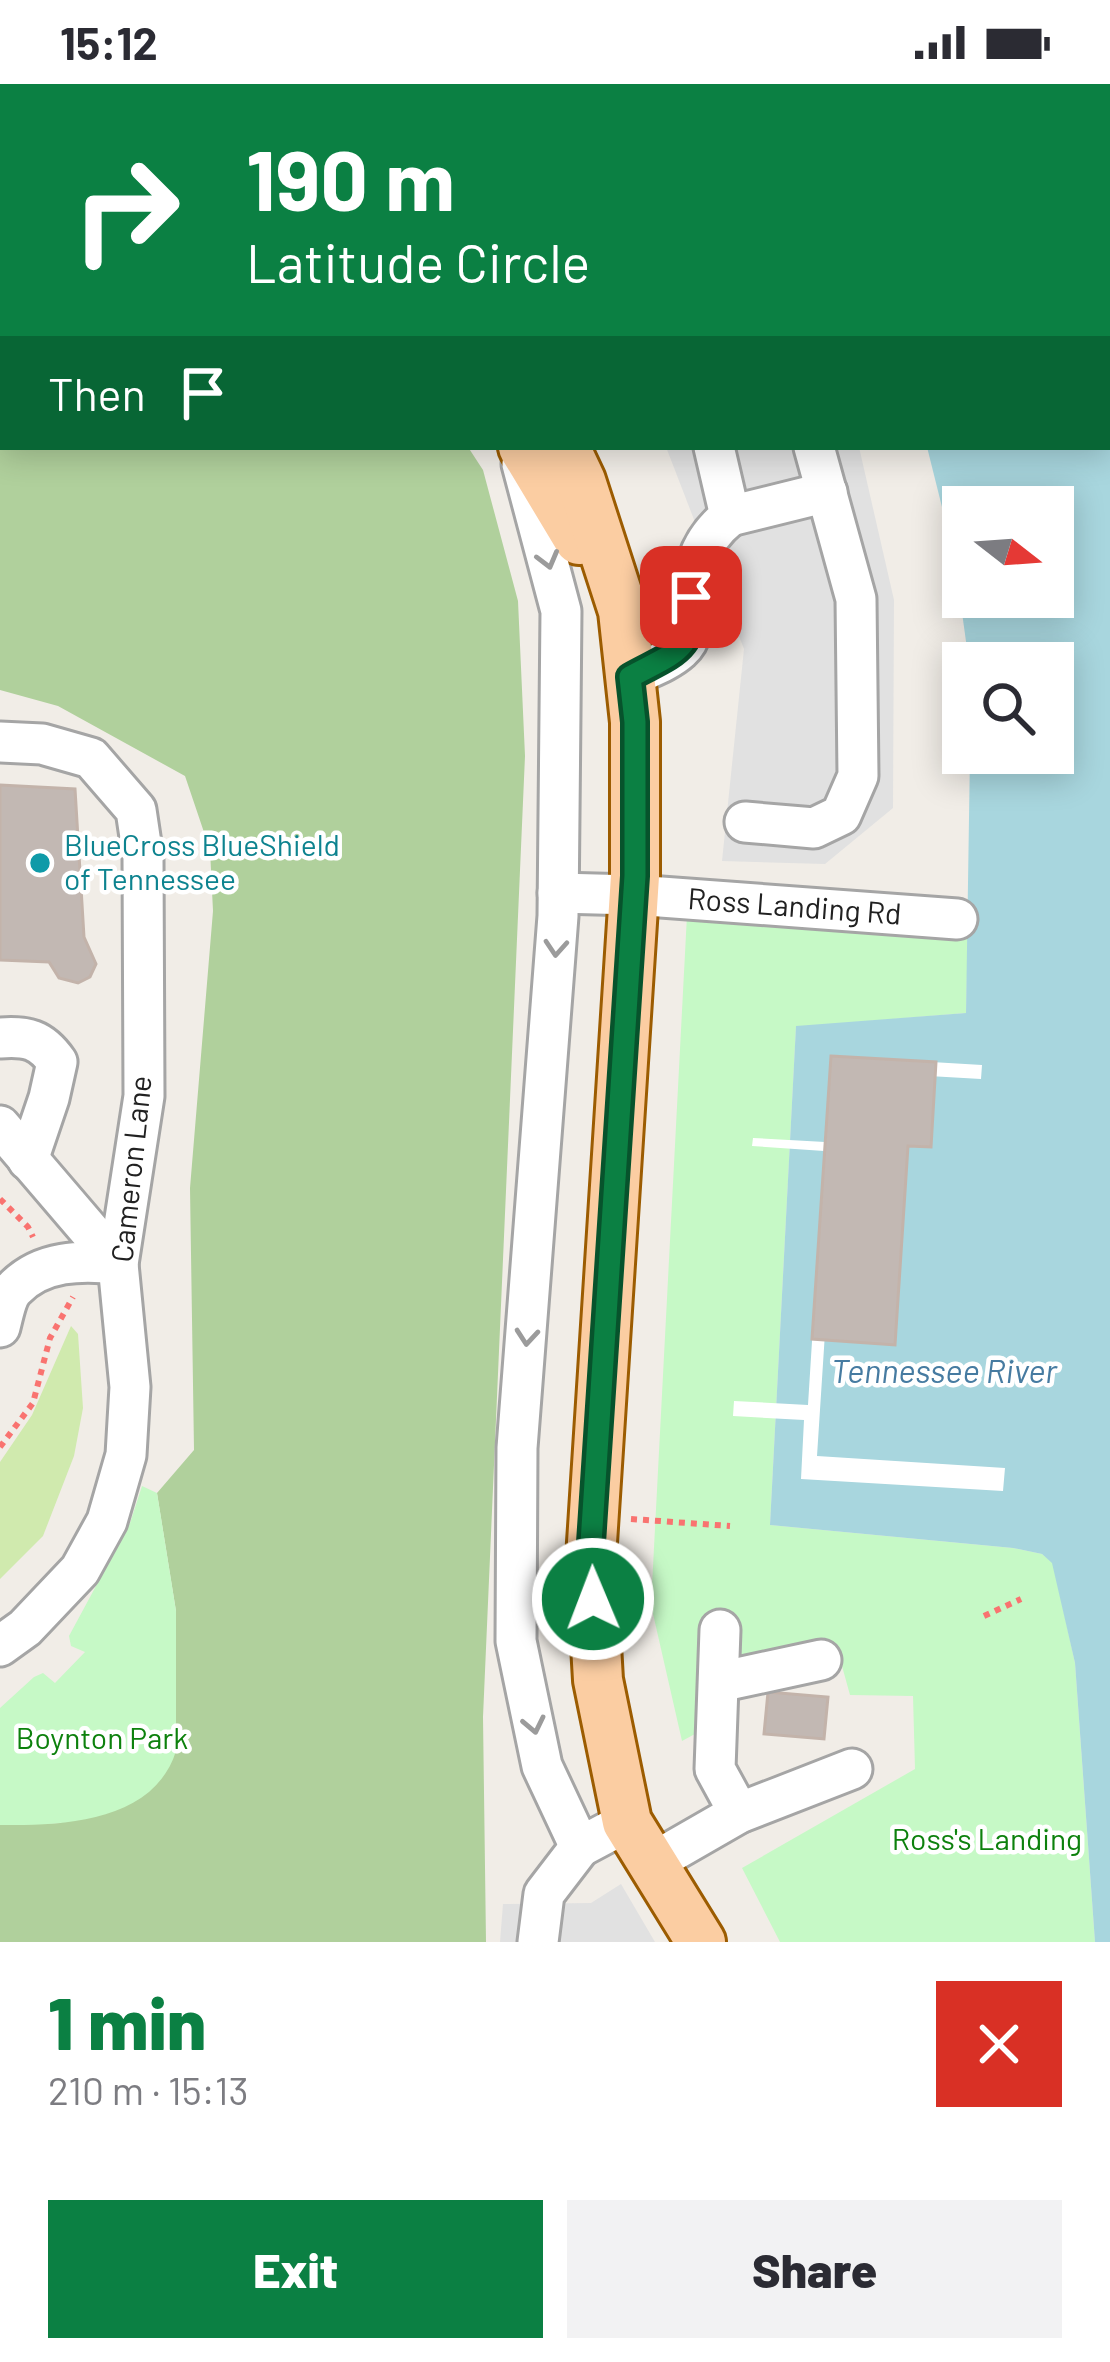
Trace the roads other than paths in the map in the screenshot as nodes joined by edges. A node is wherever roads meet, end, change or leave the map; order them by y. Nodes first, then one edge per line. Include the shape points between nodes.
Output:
1 (521, 450) edge
2 (522, 450) edge
3 (566, 450) edge
4 (715, 450) edge
5 (815, 450) edge
6 (826, 492) junction
7 (730, 516) junction
8 (633, 700) junction
9 (0, 742) edge
10 (745, 822) dead end
11 (558, 893) junction
12 (634, 895) junction
13 (957, 919) dead end
14 (0, 1038) edge
15 (0, 1126) edge
16 (28, 1160) junction
17 (118, 1264) junction
18 (4, 1298) edge
19 (720, 1630) dead end
20 (0, 1646) edge
21 (821, 1660) dead end
22 (719, 1682) junction
23 (852, 1768) dead end
24 (739, 1813) junction
25 (626, 1822) junction
26 (580, 1847) junction
27 (652, 1863) junction
28 (538, 1942) edge
29 (701, 1942) edge

1 -> 11 street via 561,611
2 - 8 main road via 581,543
3 - 8 main road via 623,611
4 - 7 street
5 - 6 street
6 - 7 street
6 - 10 street via 856,599 858,776 841,815 814,828
7 - 8 street via 698,555 690,636
8 - 12 main road
9 - 17 street, Cameron Lane via 91,758 136,810 144,1096
11 - 12 street, Ross Landing Rd
11 -> 26 street via 517,1448 516,1641 542,1766
12 - 13 street, Ross Landing Rd
12 - 25 main road via 590,1558 598,1680
14 - 16 street via 26,1036 57,1062
15 - 16 street
16 - 17 street
17 - 18 street via 81,1259 47,1267
17 - 20 street, Cameron Lane via 130,1387 126,1455 106,1521 80,1570
19 - 22 street
21 - 22 street
22 - 24 street via 715,1769
23 - 24 street
24 - 27 street
25 - 26 street
25 - 27 main road
26 - 28 street via 544,1894
27 - 29 main road

